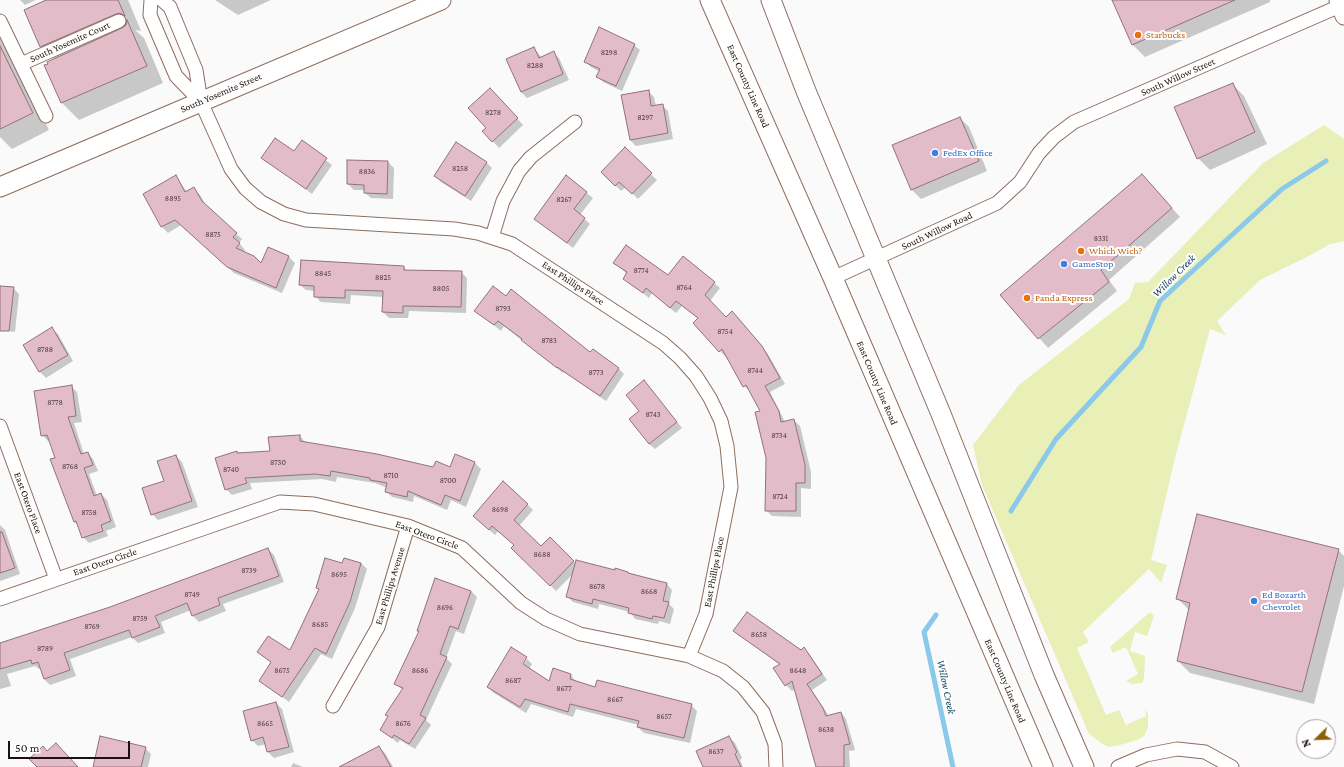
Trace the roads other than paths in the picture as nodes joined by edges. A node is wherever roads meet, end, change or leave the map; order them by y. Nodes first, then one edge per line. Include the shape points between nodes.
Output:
1 (151, 0) edge
2 (162, 0) edge
3 (441, 0) edge
4 (710, 0) edge
5 (771, 0) edge
6 (1341, 7) edge
7 (0, 21) edge
8 (119, 21) dead end
9 (21, 64) junction
10 (201, 102) junction
11 (46, 116) dead end
12 (575, 122) dead end
13 (1028, 168) joint
14 (0, 187) edge
15 (492, 237) junction
16 (876, 259) junction
17 (832, 278) junction
18 (0, 426) edge
19 (408, 526) junction
20 (56, 579) junction
21 (0, 599) edge
22 (689, 656) junction
23 (333, 706) dead end
24 (776, 767) edge
25 (1043, 767) edge
26 (1084, 767) edge
27 (1118, 767) edge
28 (1232, 767) edge

1 - 10 street, East Phillips Place via 150,15 176,76
2 - 10 street, East Phillips Place via 170,7 196,70
3 - 10 main road, South Yosemite Street
4 - 17 main road, East County Line Road
5 - 16 main road
6 - 13 street, South Willow Street via 1074,122 1054,137
7 - 9 street
8 - 9 street, South Yosemite Court
9 - 11 street
10 - 14 main road, South Yosemite Street
10 - 15 street, East Phillips Place via 231,169 245,188 261,202 284,214 306,220 454,229
12 - 15 street via 531,157 519,171 503,202
13 - 16 street, South Willow Road via 1012,190 997,203
15 - 22 street, East Phillips Place via 525,252 663,343 696,376 721,421 727,446 731,487 706,614
16 - 17 street, South Willow Road
16 - 26 main road via 975,497 1044,675
17 - 25 main road, East County Line Road
18 - 20 street, East Otero Place
19 - 20 street, East Otero Circle via 314,504 280,502
19 - 22 street, East Otero Circle via 462,548 521,603 546,619 580,634
19 - 23 street, East Phillips Avenue via 378,627
20 - 21 street, East Otero Circle
22 - 24 street, East Otero Circle via 723,671 743,687 762,712 775,744
27 - 28 street via 1146,755 1177,749 1205,752

